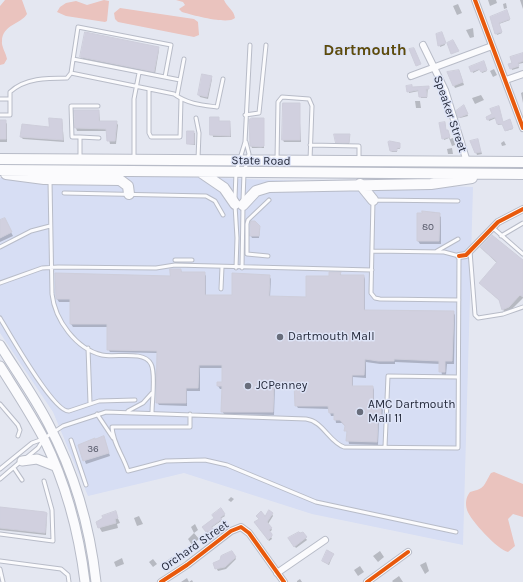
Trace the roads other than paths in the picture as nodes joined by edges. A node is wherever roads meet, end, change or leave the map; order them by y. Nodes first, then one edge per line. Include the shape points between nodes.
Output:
1 (475, 0) edge
2 (250, 45) dead end
3 (266, 45) dead end
4 (423, 45) dead end
5 (492, 46) junction
6 (73, 59) junction
7 (184, 59) dead end
8 (434, 68) junction
9 (71, 73) junction
10 (139, 73) junction
11 (523, 74) edge
12 (411, 76) dead end
13 (165, 77) junction
14 (223, 79) dead end
15 (180, 80) junction
16 (506, 80) junction
17 (136, 86) junction
18 (149, 89) junction
19 (177, 96) junction
20 (0, 98) edge
21 (10, 99) junction
22 (181, 99) junction
23 (98, 106) dead end
24 (0, 115) edge
25 (245, 115) junction
26 (196, 118) dead end
27 (523, 128) edge
28 (80, 137) junction
29 (99, 138) dead end
30 (245, 142) junction
31 (310, 145) junction
32 (80, 158) junction
33 (0, 159) edge
34 (134, 159) junction
35 (198, 160) junction
36 (243, 161) junction
37 (277, 162) junction
38 (310, 162) junction
39 (359, 162) junction
40 (467, 162) junction
41 (523, 162) edge
42 (0, 170) edge
43 (200, 172) junction
44 (240, 172) junction
45 (0, 173) edge
46 (278, 173) junction
47 (500, 174) junction
48 (523, 174) edge
49 (50, 179) junction
50 (360, 184) junction
51 (383, 184) junction
52 (336, 186) junction
53 (64, 193) dead end
54 (129, 194) junction
55 (270, 200) dead end
56 (373, 200) junction
57 (458, 201) dead end
58 (239, 204) junction
59 (523, 209) edge
60 (223, 215) dead end
61 (523, 223) edge
62 (50, 226) junction
63 (492, 227) junction
64 (501, 236) junction
65 (458, 239) dead end
66 (0, 247) edge
67 (372, 251) junction
68 (470, 251) junction
69 (435, 252) junction
70 (523, 254) edge
71 (268, 256) dead end
72 (459, 256) junction
73 (175, 260) dead end
74 (192, 260) dead end
75 (51, 267) junction
76 (222, 268) junction
77 (236, 268) junction
78 (242, 268) junction
79 (372, 270) junction
80 (0, 283) edge
81 (221, 289) dead end
82 (459, 300) junction
83 (523, 307) edge
84 (0, 318) edge
85 (0, 345) edge
86 (88, 348) junction
87 (0, 366) edge
88 (458, 377) junction
89 (152, 393) junction
90 (135, 400) dead end
91 (90, 403) junction
92 (0, 404) edge
93 (127, 412) junction
94 (152, 413) junction
95 (97, 414) junction
96 (190, 414) junction
97 (53, 432) junction
98 (18, 436) dead end
99 (113, 438) junction
100 (43, 439) junction
101 (71, 440) dead end
102 (385, 447) junction
103 (22, 461) junction
104 (55, 466) junction
105 (14, 468) junction
106 (0, 469) edge
107 (0, 479) edge
108 (22, 480) dead end
109 (44, 481) dead end
110 (86, 485) dead end
111 (456, 532) dead end
112 (0, 534) edge
113 (325, 540) dead end
114 (408, 552) dead end
115 (0, 562) edge
116 (0, 569) edge
117 (277, 573) junction
118 (3, 582) edge
119 (69, 582) edge
120 (85, 582) edge
121 (96, 582) edge
122 (161, 582) edge
123 (284, 582) edge
124 (367, 582) edge

1 - 5 street
2 - 25 lane
3 - 25 lane via 259,113
4 - 8 street, Speaker Street
5 - 8 street
5 - 16 street
6 - 9 lane
6 - 10 lane
6 - 13 lane via 78,27 171,45
7 - 15 lane
8 - 12 street
8 - 40 street, Speaker Street via 448,100
9 - 17 lane
9 - 21 lane via 67,78 32,81 16,86 10,92
10 - 13 lane
10 - 17 lane
11 - 16 street
13 - 15 lane
14 - 22 lane via 217,107 193,104
15 - 19 lane
16 - 27 street
17 - 18 lane
17 - 34 lane
18 - 19 lane
18 - 22 lane via 151,137 180,137
19 - 22 lane
20 - 21 lane
21 - 24 lane via 10,115
23 - 28 lane via 71,106 72,137
25 - 30 lane
26 - 35 lane via 199,133
28 - 29 lane
28 - 32 lane
30 - 36 lane
30 - 36 lane via 249,154
31 - 37 lane via 312,106 309,98 282,97 278,102
31 - 38 lane
31 - 39 lane via 359,146
32 - 33 main road, State Road
32 - 34 main road, State Road
34 - 35 main road, State Road
35 - 36 main road, State Road
36 - 37 main road, State Road
36 - 44 lane
36 - 44 lane
37 - 38 main road, State Road
38 - 39 main road, State Road
39 - 40 main road, State Road
40 - 41 main road, State Road
42 - 43 main road, State Road
43 - 44 main road, State Road
43 - 58 main road via 224,188
44 - 46 main road, State Road
44 - 58 lane
44 - 58 lane
45 - 49 main road
46 - 47 main road, State Road
46 - 52 main road
47 - 48 main road, State Road
47 - 51 main road via 442,183
49 - 54 main road via 120,180 128,186
49 - 62 lane
50 - 51 main road
50 - 52 main road
50 - 56 main road
51 - 56 main road
52 - 58 main road via 264,188
53 - 54 lane
54 - 60 lane via 206,196 215,201
55 - 71 lane via 248,220 247,224 247,254
56 - 57 lane
56 - 67 lane
58 - 77 lane
58 - 78 lane
59 - 63 street
61 - 64 lane
62 - 66 lane via 31,231
62 - 75 lane
63 - 64 lane
63 - 68 street
64 - 70 lane
65 - 69 lane
67 - 69 lane
67 - 79 lane
68 - 72 street
68 - 83 lane via 475,315 478,318 491,316
69 - 72 lane
72 - 82 lane
73 - 74 lane
75 - 76 lane via 152,268 175,265
75 - 80 lane via 25,273
75 - 86 lane via 53,302 63,326
76 - 77 lane
76 - 81 lane
77 - 78 lane
78 - 79 lane
79 - 82 lane via 372,292 377,299
82 - 88 lane
84 - 91 lane via 55,403 67,411
85 - 97 main road
86 - 89 lane via 105,355 139,356 147,359 152,368
86 - 91 lane
87 - 100 main road
88 - 102 lane via 388,376
88 - 102 lane via 458,448
89 - 93 lane via 143,403
89 - 94 lane
90 - 91 lane
92 - 98 lane via 18,425
93 - 94 lane
93 - 95 lane
94 - 96 lane
95 - 97 lane
95 - 99 lane
96 - 99 lane via 190,427 112,427
96 - 102 lane via 310,420 316,422 341,446
97 - 100 lane
97 - 121 main road via 82,510 92,548
99 - 111 lane via 128,471 166,461 205,460 227,466 316,502
100 - 103 lane via 38,448
100 - 104 main road
100 - 106 lane via 32,443
101 - 110 lane
103 - 104 main road via 37,459
103 - 105 lane
104 - 120 main road via 73,519
105 - 107 lane
105 - 108 lane
109 - 112 lane via 53,515 53,541
113 - 117 street
114 - 124 street
115 - 119 lane via 61,569 68,575
116 - 118 lane
117 - 122 street, Orchard Street via 242,527 231,531
117 - 123 street

